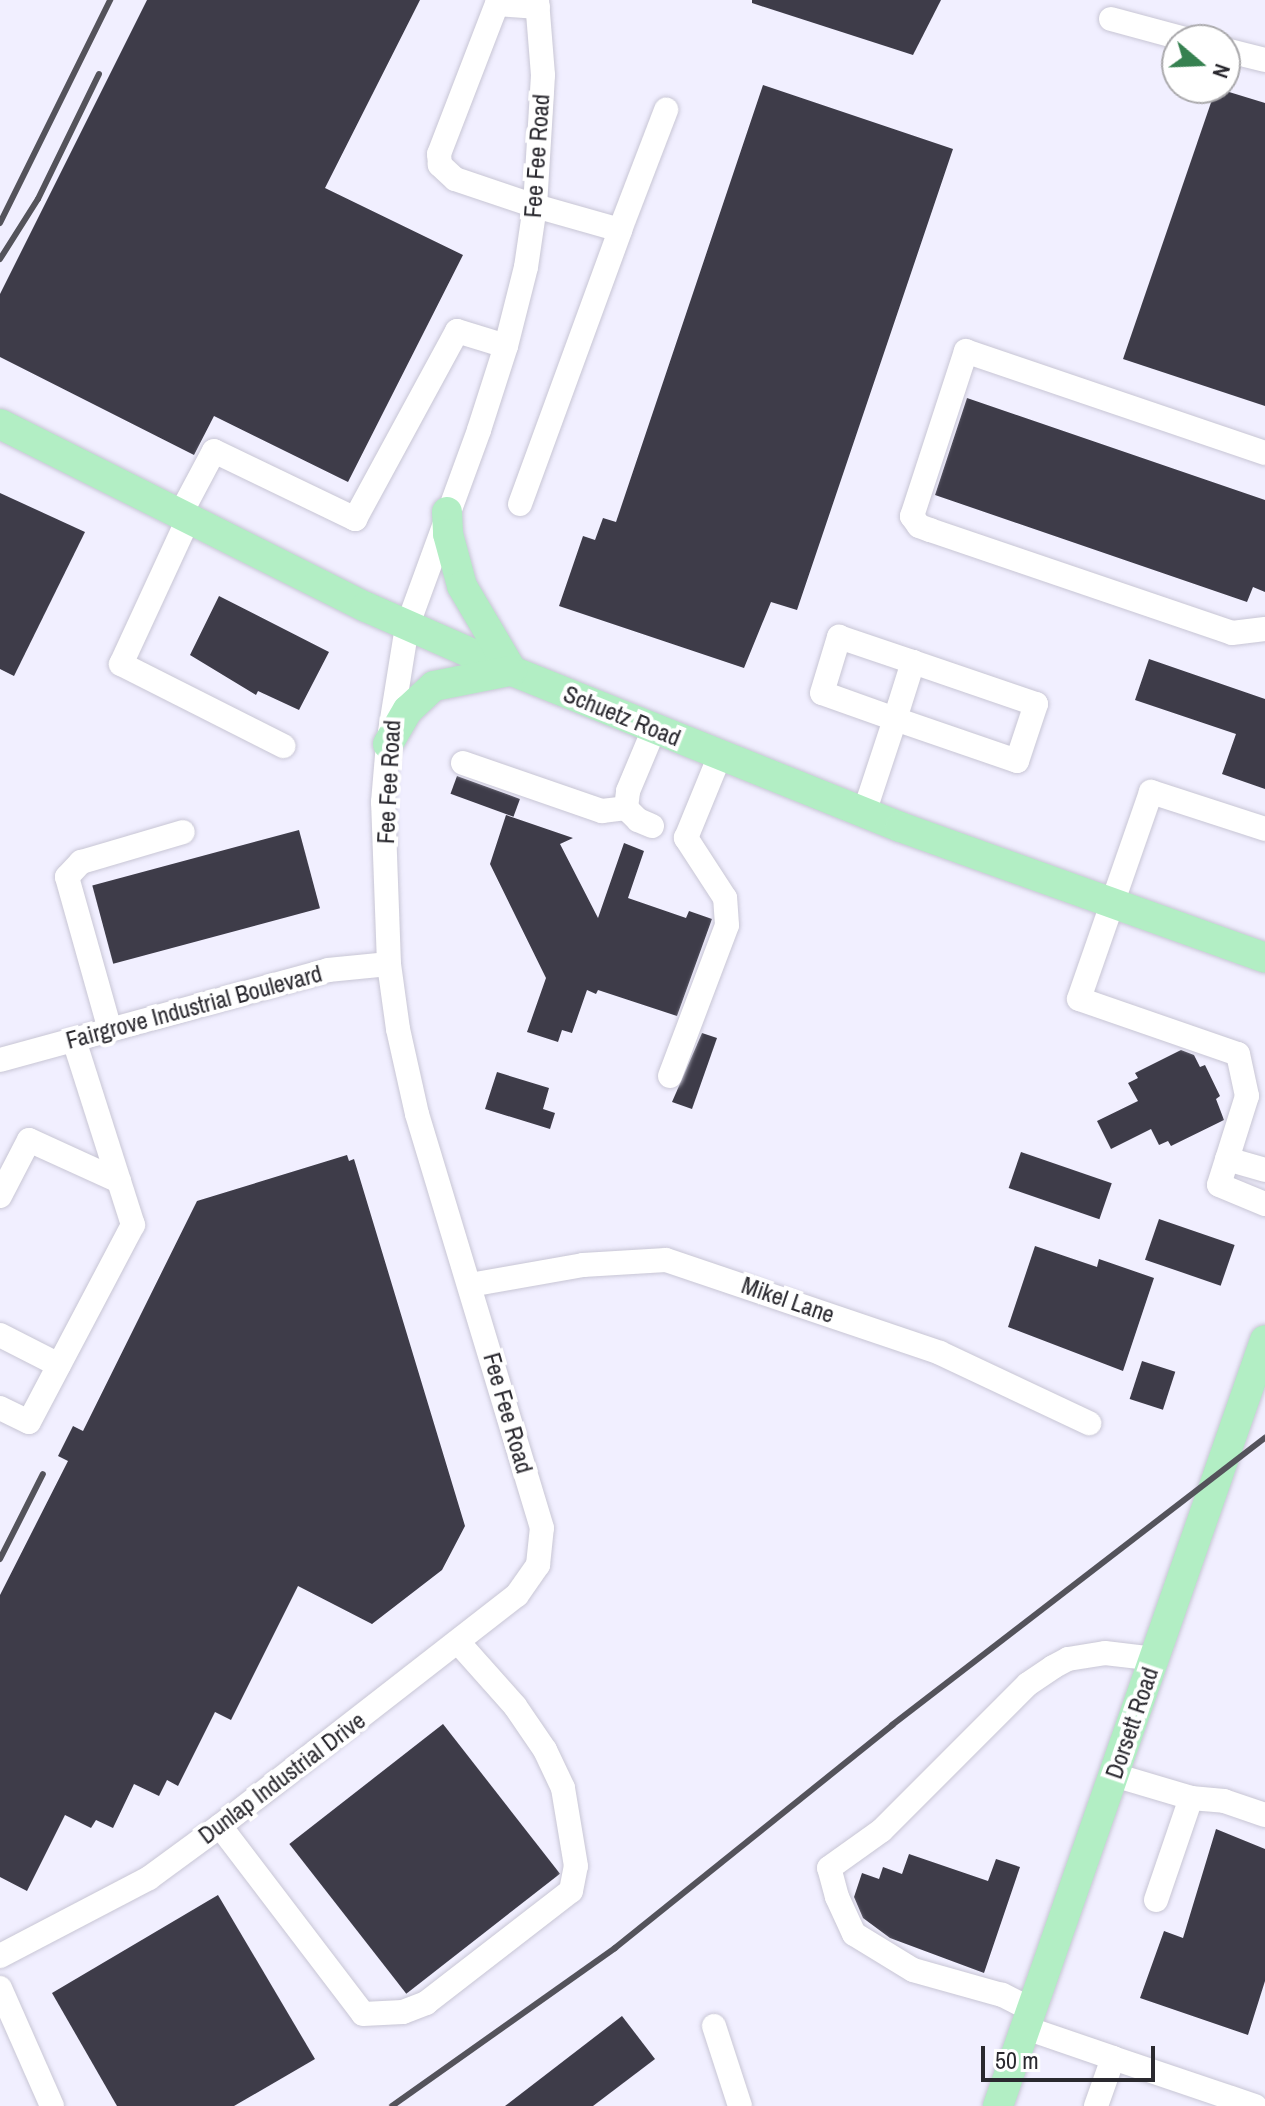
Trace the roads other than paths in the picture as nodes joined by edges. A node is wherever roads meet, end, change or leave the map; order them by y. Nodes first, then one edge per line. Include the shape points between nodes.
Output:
1 (538, 3) edge
2 (1111, 19) dead end
3 (1161, 32) edge
4 (1241, 54) edge
5 (1265, 60) edge
6 (666, 110) dead end
7 (535, 206) junction
8 (620, 230) junction
9 (506, 346) junction
10 (0, 424) edge
11 (1265, 453) edge
12 (520, 504) dead end
13 (447, 512) junction
14 (185, 515) junction
15 (407, 627) junction
16 (1265, 629) edge
17 (913, 662) junction
18 (512, 671) junction
19 (895, 719) junction
20 (654, 729) junction
21 (388, 744) junction
22 (283, 746) dead end
23 (720, 755) junction
24 (463, 763) dead end
25 (626, 808) junction
26 (864, 813) junction
27 (652, 826) dead end
28 (1265, 829) edge
29 (183, 832) dead end
30 (1110, 903) junction
31 (1265, 958) edge
32 (389, 964) junction
33 (110, 1030) junction
34 (74, 1040) junction
35 (1, 1055) edge
36 (670, 1076) dead end
37 (1227, 1159) junction
38 (1265, 1170) edge
39 (119, 1181) junction
40 (0, 1196) edge
41 (1265, 1204) edge
42 (470, 1285) junction
43 (0, 1335) edge
44 (1265, 1340) edge
45 (59, 1365) junction
46 (0, 1408) edge
47 (1089, 1423) dead end
48 (538, 1565) joint
49 (458, 1642) junction
50 (1155, 1659) junction
51 (1114, 1775) junction
52 (1191, 1798) junction
53 (1265, 1815) edge
54 (220, 1826) junction
55 (1156, 1900) dead end
56 (0, 1956) edge
57 (0, 1988) edge
58 (1029, 2019) junction
59 (714, 2026) dead end
60 (1113, 2058) junction
61 (52, 2106) edge
62 (740, 2106) edge
63 (998, 2106) edge
64 (1096, 2106) edge
65 (1255, 2106) edge

1 - 7 street, Fee Fee Road via 543,75
1 - 7 street via 497,4 439,154 440,165 455,179
2 - 3 street
4 - 5 street
6 - 8 street
7 - 8 street
7 - 9 street, Fee Fee Road
8 - 12 street
9 - 13 street, Fee Fee Road
9 - 14 street via 457,331 355,519 214,451
10 - 14 main road, Schuetz Road
11 - 16 street via 966,351 912,516 919,526 1232,633
13 - 15 street, Fee Fee Road
13 - 18 main road via 462,586
14 - 15 main road, Schuetz Road
14 - 22 street via 121,664
15 - 18 main road, Schuetz Road
15 - 21 street, Fee Fee Road
17 - 19 street
17 - 19 street via 839,637 822,693
17 - 19 street via 1036,704 1017,761
18 - 20 main road, Schuetz Road
18 - 21 main road via 434,686 408,710
19 - 26 street
20 - 23 main road, Schuetz Road
20 - 25 street
21 - 32 street, Fee Fee Road via 383,802
23 - 26 main road, Schuetz Road
23 - 36 street via 686,838 725,898 727,925
24 - 25 street via 602,811
25 - 27 street
26 - 30 main road, Schuetz Road
28 - 30 street via 1151,792
29 - 33 street via 81,862 67,877
30 - 31 main road, Schuetz Road
30 - 37 street via 1079,999 1238,1054 1247,1096
32 - 33 street, Fairgrove Industrial Boulevard via 328,970
32 - 42 street, Fee Fee Road via 417,1114
33 - 34 street, Fairgrove Industrial Boulevard
34 - 35 street, Fairgrove Industrial Boulevard
34 - 39 street
37 - 38 street
37 - 41 street via 1219,1185
39 - 40 street via 29,1140
39 - 45 street via 133,1225
42 - 47 street, Mikel Lane via 583,1265 666,1260 940,1353
42 - 48 street, Fee Fee Road via 542,1528
43 - 45 street
44 - 50 main road, Dorsett Road
45 - 46 street via 29,1422
48 - 49 street, Dunlap Industrial Drive via 517,1595
49 - 54 street, Dunlap Industrial Drive
49 - 54 street via 515,1706 563,1788 576,1866 571,1891 426,2003 403,2012 363,2014
50 - 51 main road, Dorsett Road
50 - 58 street via 1105,1653 1053,1667 1028,1684 882,1830 829,1868 854,1934 913,1970 1002,1995
51 - 52 street
51 - 58 main road, Dorsett Road
52 - 53 street via 1224,1801
52 - 55 street
54 - 56 street, Dunlap Industrial Drive via 149,1878
57 - 61 street
58 - 60 street
58 - 63 main road, Dorsett Road
59 - 62 street
60 - 64 street
60 - 65 street

